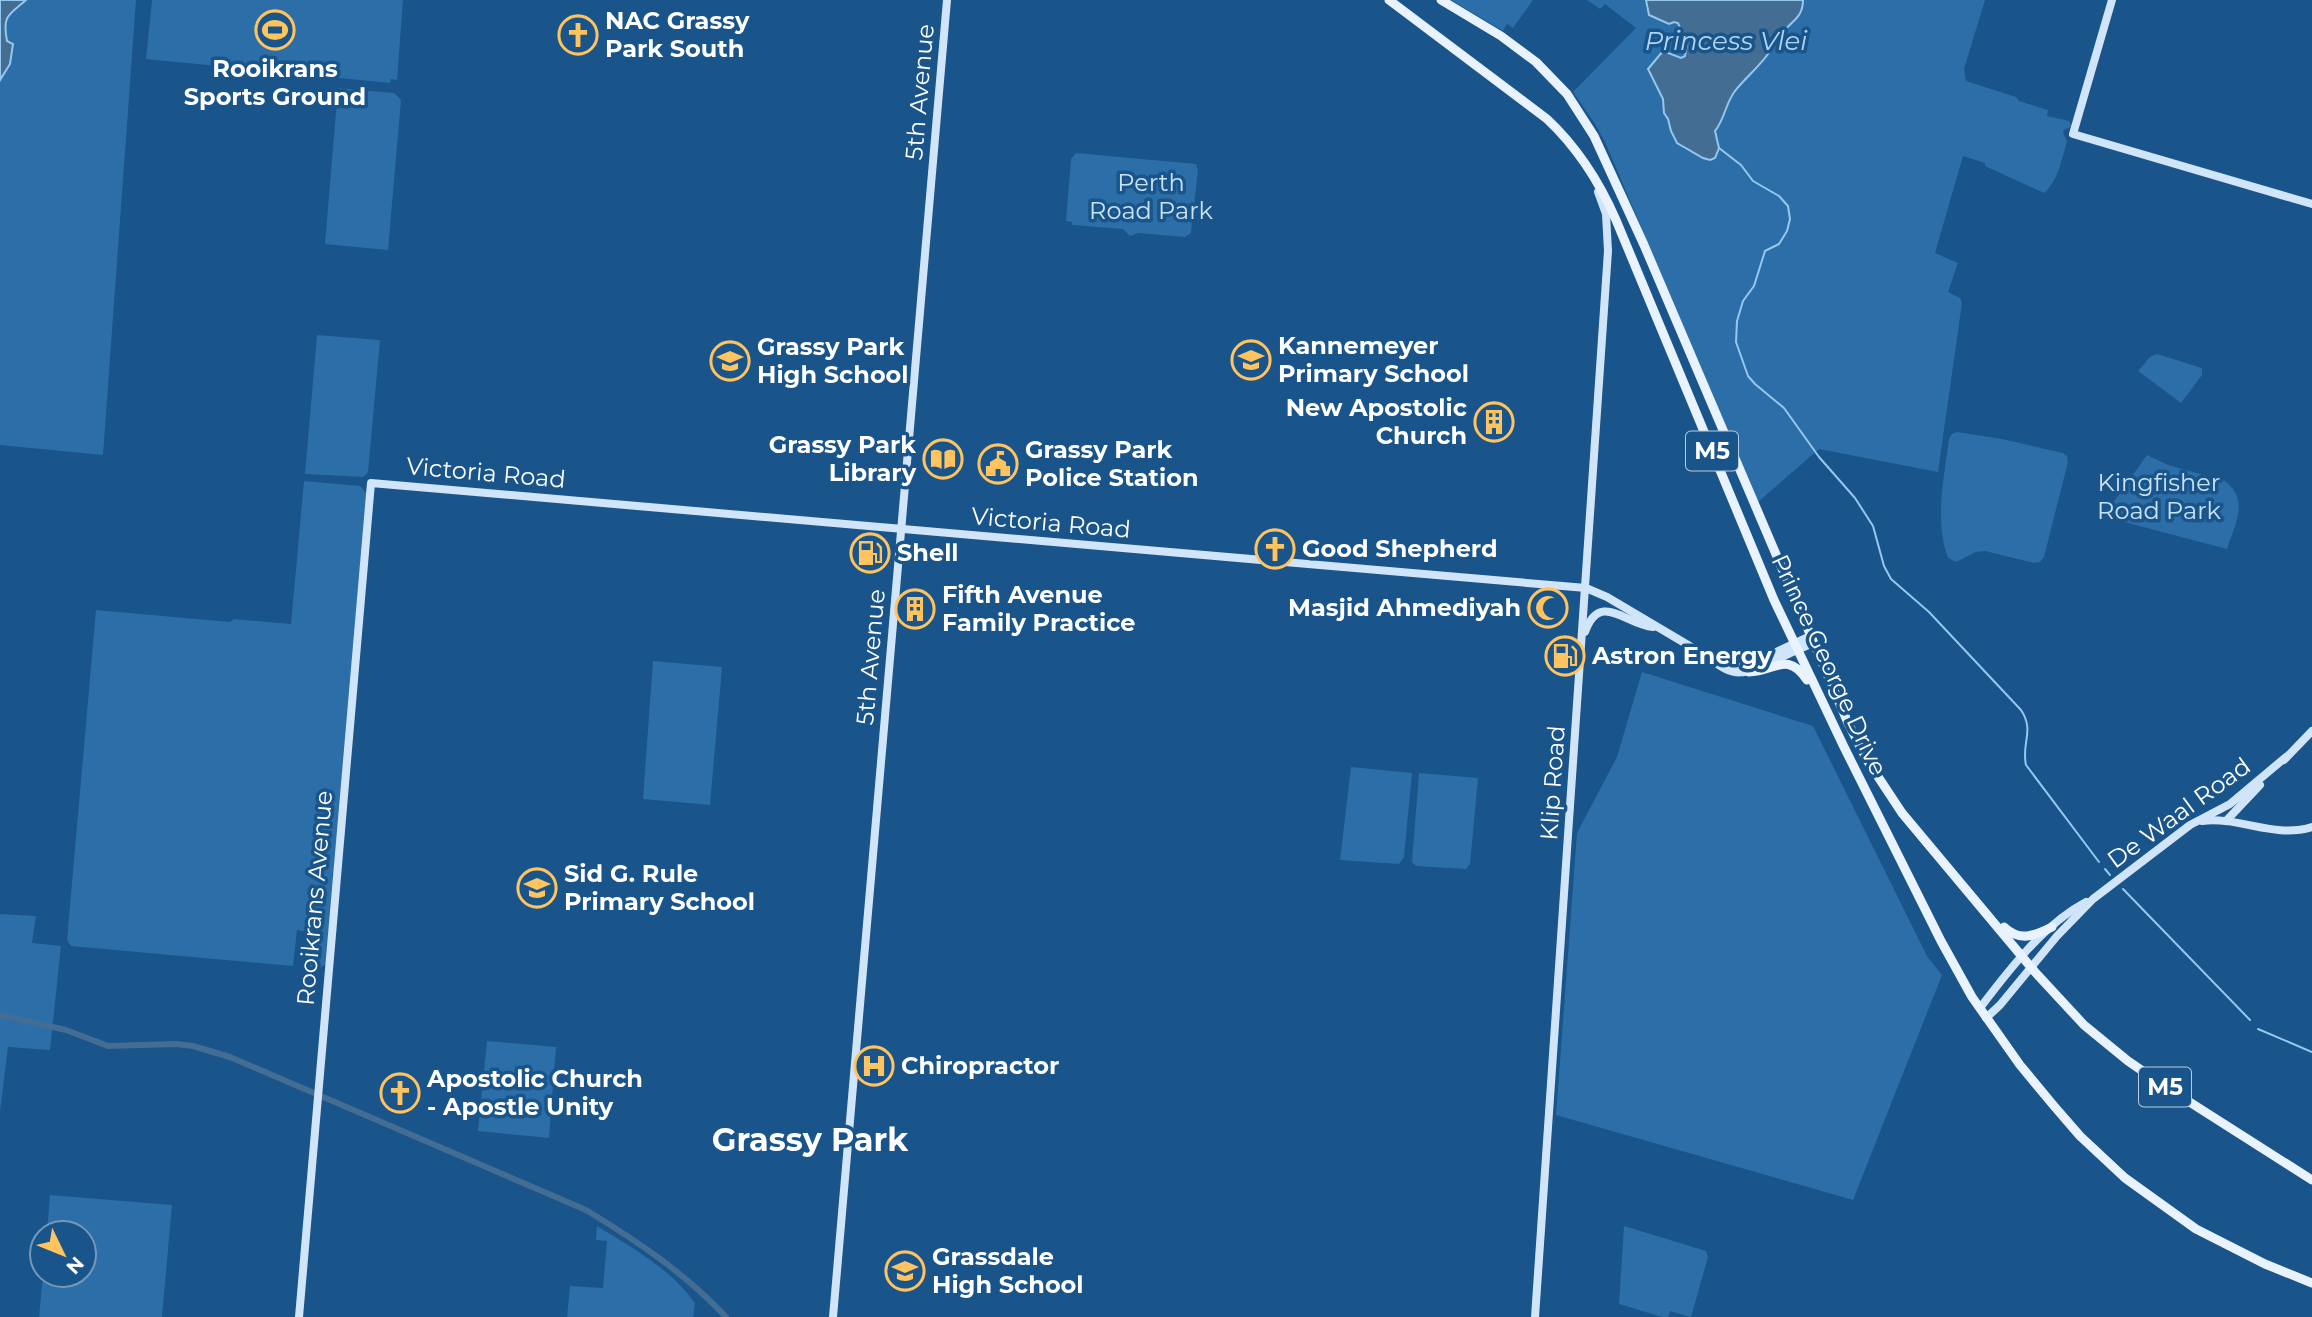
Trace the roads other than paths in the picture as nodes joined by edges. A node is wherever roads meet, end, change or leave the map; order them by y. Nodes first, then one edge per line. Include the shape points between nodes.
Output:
1 (947, 0) edge
2 (1389, 0) edge
3 (1441, 0) edge
4 (2112, 0) edge
5 (1584, 161) junction
6 (1608, 165) junction
7 (2312, 204) edge
8 (1616, 220) junction
9 (1608, 251) junction
10 (371, 483) joint
11 (901, 529) junction
12 (1586, 589) junction
13 (1656, 627) junction
14 (1812, 639) junction
15 (1582, 641) junction
16 (1796, 647) junction
17 (1710, 658) junction
18 (1749, 672) junction
19 (1820, 698) junction
20 (2312, 731) edge
21 (2286, 757) junction
22 (2227, 806) junction
23 (2226, 821) junction
24 (2195, 822) junction
25 (2312, 827) edge
26 (2093, 899) junction
27 (1991, 918) junction
28 (2052, 927) junction
29 (2022, 956) junction
30 (2031, 966) junction
31 (1979, 1008) junction
32 (1986, 1017) junction
33 (2312, 1180) edge
34 (2312, 1283) edge
35 (299, 1317) edge
36 (833, 1317) edge
37 (1535, 1317) edge

1 - 11 street, 5th Avenue
2 - 5 main road, Prince George Drive / M5 via 1531,106
3 - 6 main road, Prince George Drive / M5 via 1509,41 1555,79 1581,114
4 - 7 street via 2073,134
5 - 8 main road, Prince George Drive / M5
5 - 9 street, Klip Road via 1605,209
6 - 8 main road via 1617,198
6 - 14 main road, Prince George Drive / M5
8 - 9 street, Klip Road
8 - 16 main road, Prince George Drive / M5
9 - 12 street, Klip Road
10 - 11 street, Victoria Road
10 - 35 street, Rooikrans Avenue
11 - 12 street, Victoria Road
11 - 36 street, 5th Avenue
12 - 13 street, Victoria Road
12 - 15 street, Klip Road
13 - 15 street via 1604,611 1590,620
13 - 17 street, Victoria Road
14 - 16 street, Victoria Road
14 - 27 main road, Prince George Drive / M5 via 1855,738 1884,788
15 - 37 street, Klip Road
16 - 17 street, Victoria Road via 1749,665
16 - 18 street, Victoria Road
16 - 19 main road, Prince George Drive / M5
17 - 18 street, Victoria Road via 1729,671
18 - 19 main road via 1777,664 1793,666
19 - 31 main road, Prince George Drive / M5
20 - 21 street, De Waal Road
21 - 22 street, De Waal Road
21 - 23 street, De Waal Road
22 - 23 street
22 - 24 street, De Waal Road
23 - 24 street
23 - 25 street via 2277,831
24 - 26 street, De Waal Road
26 - 28 street, De Waal Road
26 - 30 street, De Waal Road
27 - 28 main road via 2024,937
27 - 29 main road, Prince George Drive / M5
28 - 29 street, De Waal Road
29 - 30 main road, Prince George Drive / M5
29 - 31 street, De Waal Road
30 - 32 street, De Waal Road
30 - 33 main road, Prince George Drive / M5 via 2084,1025 2128,1061
31 - 32 main road, Prince George Drive / M5
32 - 34 main road, Prince George Drive / M5 via 2054,1106 2125,1178 2238,1252

